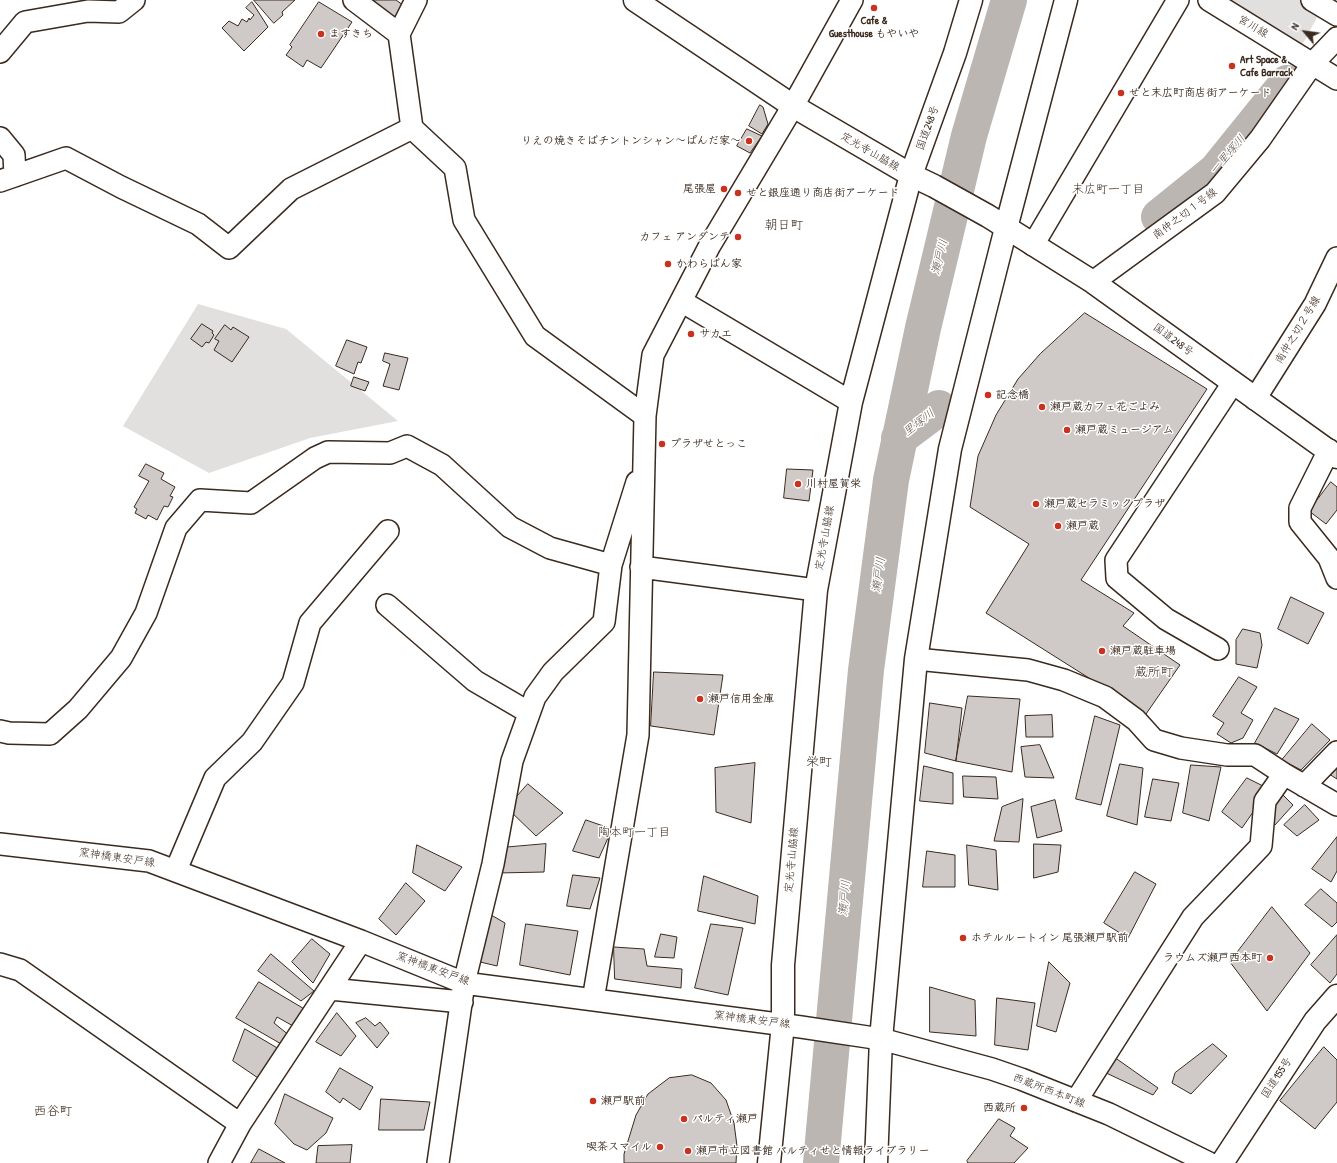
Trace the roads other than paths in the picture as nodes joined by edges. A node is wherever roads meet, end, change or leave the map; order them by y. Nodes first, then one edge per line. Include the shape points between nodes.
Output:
1 (134, 0) edge
2 (354, 0) edge
3 (416, 0) edge
4 (635, 0) edge
5 (852, 0) edge
6 (971, 0) edge
7 (1066, 0) edge
8 (1178, 0) edge
9 (1209, 0) edge
10 (1312, 0) edge
11 (1337, 15) edge
12 (399, 34) junction
13 (1337, 38) edge
14 (0, 52) edge
15 (1313, 63) junction
16 (1337, 79) edge
17 (793, 106) junction
18 (412, 128) junction
19 (0, 138) edge
20 (911, 175) junction
21 (7, 179) edge
22 (1006, 228) junction
23 (1033, 245) junction
24 (1337, 258) edge
25 (1093, 282) junction
26 (681, 301) junction
27 (1233, 383) junction
28 (1255, 399) junction
29 (851, 402) junction
30 (645, 416) junction
31 (1333, 454) edge
32 (645, 456) junction
33 (388, 531) dead end
34 (612, 565) junction
35 (641, 567) junction
36 (1337, 578) edge
37 (816, 590) junction
38 (387, 605) dead end
39 (1218, 649) dead end
40 (916, 659) junction
41 (528, 712) junction
42 (0, 731) edge
43 (1337, 752) edge
44 (1284, 774) junction
45 (1304, 786) junction
46 (1337, 804) edge
47 (0, 844) edge
48 (176, 870) junction
49 (361, 941) junction
50 (0, 964) edge
51 (330, 989) junction
52 (463, 992) junction
53 (1337, 996) edge
54 (593, 1000) junction
55 (792, 1025) junction
56 (875, 1038) junction
57 (1076, 1101) junction
58 (240, 1124) junction
59 (219, 1163) edge
60 (438, 1163) edge
61 (769, 1163) edge
62 (876, 1163) edge
63 (1209, 1163) edge
64 (1222, 1163) edge

1 - 14 street via 119,12 88,11 25,22
2 - 12 street
3 - 12 street
4 - 17 main road, 定光寺山脇線
5 - 17 street
6 - 20 main road, 国道248号 via 955,53
7 - 22 main road
8 - 23 street
9 - 15 street, 宮川線
10 - 11 street
12 - 18 street
13 - 15 street, 南仲之切１号線
15 - 16 street, 宮川線
15 - 25 street, 南仲之切１号線 via 1260,139 1215,193
17 - 20 main road, 定光寺山脇線
17 - 26 street via 710,245
18 - 21 street via 291,189 229,248 198,224 66,158
18 - 30 street via 455,168 464,220 536,336
19 - 21 street via 14,155
20 - 22 main road, 国道248号
20 - 29 main road, 定光寺山脇線
22 - 23 main road, 国道248号
22 - 40 main road via 950,449
23 - 25 main road, 国道248号
24 - 28 street, 南仲之切２号線 via 1315,304
25 - 27 main road, 国道248号
26 - 29 street
26 - 30 street via 653,355
27 - 28 main road, 国道248号
27 - 39 street via 1116,560 1117,578 1166,619
28 - 31 main road, 国道248号
29 - 37 main road, 定光寺山脇線
30 - 32 street
31 - 36 street via 1300,508 1300,522 1329,558
32 - 34 street
32 - 35 street
33 - 48 street via 310,623 293,683 252,742 215,778
34 - 41 street via 604,622 553,672 535,697
34 - 42 street via 550,548 510,527 442,465 407,446 390,453 328,452 315,458 251,503 200,500 176,528 146,613 121,658 78,709 50,734
35 - 37 street
35 - 54 street via 638,735
37 - 55 main road, 定光寺山脇線 via 783,965
38 - 41 street via 475,681
40 - 44 street via 1028,670 1064,680 1105,697 1136,720 1154,740 1181,748 1227,755 1255,755
40 - 56 main road
41 - 52 street via 512,761 493,864
43 - 45 street
44 - 45 street
44 - 57 street via 1264,801 1261,846 1193,917
45 - 46 street
47 - 48 street, 窯神橋東安戸線 via 149,861
48 - 49 street, 窯神橋東安戸線
49 - 51 street
49 - 52 street, 窯神橋東安戸線
50 - 58 street via 20,970
51 - 52 street
51 - 58 street
52 - 54 street, 窯神橋東安戸線
52 - 60 street
53 - 64 main road, 国道155号 via 1315,1021
54 - 55 street, 窯神橋東安戸線
55 - 56 street, 窯神橋東安戸線
55 - 61 main road, 定光寺山脇線
56 - 57 street, 西蔵所西本町線 via 992,1069
56 - 62 main road
57 - 63 street, 西蔵所西本町線
58 - 59 street

